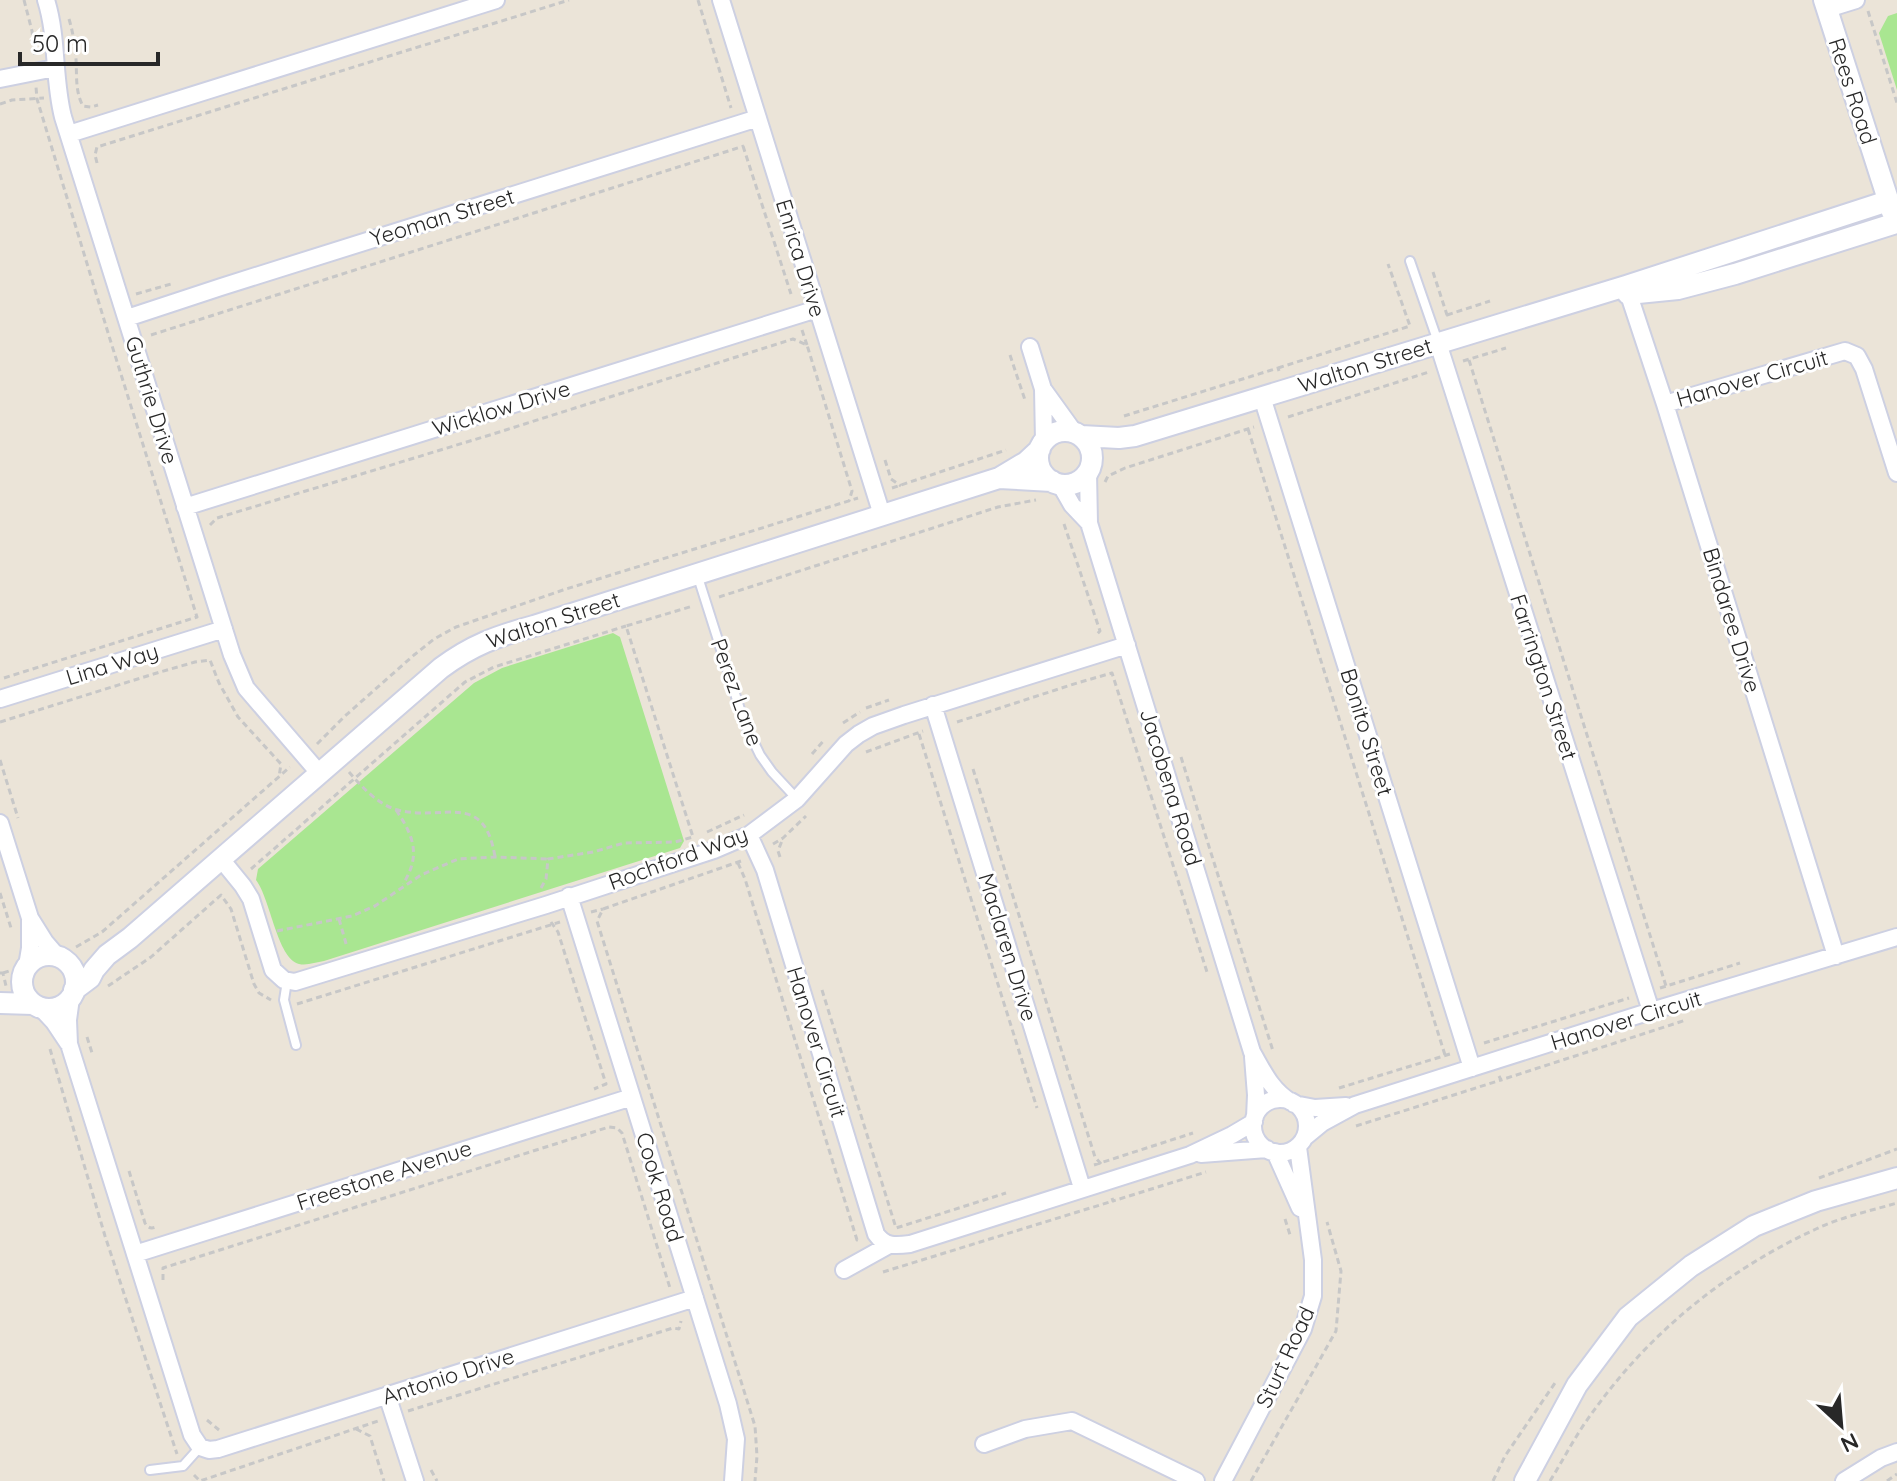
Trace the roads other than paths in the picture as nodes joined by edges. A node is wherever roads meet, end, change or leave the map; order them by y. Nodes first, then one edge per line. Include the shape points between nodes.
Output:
1 (46, 0) edge
2 (496, 0) edge
3 (721, 0) edge
4 (1856, 0) edge
5 (1826, 4) edge
6 (55, 68) junction
7 (0, 79) edge
8 (758, 118) junction
9 (69, 134) junction
10 (1888, 201) junction
11 (1896, 225) edge
12 (1410, 261) dead end
13 (1627, 290) junction
14 (817, 309) junction
15 (127, 318) junction
16 (1438, 343) junction
17 (1030, 347) dead end
18 (1043, 389) junction
19 (1262, 397) junction
20 (1665, 404) junction
21 (1078, 434) junction
22 (1135, 436) junction
23 (1042, 445) junction
24 (1090, 468) junction
25 (1897, 473) edge
26 (999, 478) junction
27 (1056, 483) junction
28 (185, 507) junction
29 (882, 515) junction
30 (1089, 523) junction
31 (697, 573) junction
32 (224, 629) junction
33 (1127, 645) junction
34 (0, 699) edge
35 (933, 705) junction
36 (320, 774) junction
37 (797, 799) junction
38 (0, 823) edge
39 (749, 835) junction
40 (221, 859) junction
41 (569, 896) junction
42 (30, 918) junction
43 (1897, 937) edge
44 (107, 955) junction
45 (1836, 956) junction
46 (61, 958) junction
47 (25, 970) junction
48 (287, 981) junction
49 (0, 992) edge
50 (72, 994) junction
51 (0, 1003) edge
52 (37, 1005) junction
53 (1651, 1011) junction
54 (69, 1044) junction
55 (296, 1045) dead end
56 (1252, 1052) junction
57 (1472, 1068) junction
58 (632, 1097) junction
59 (1293, 1103) junction
60 (1355, 1105) junction
61 (1255, 1120) junction
62 (1301, 1142) junction
63 (1271, 1151) junction
64 (1190, 1155) junction
65 (1897, 1178) edge
66 (1082, 1188) junction
67 (1307, 1224) junction
68 (889, 1245) junction
69 (135, 1254) junction
70 (844, 1270) dead end
71 (695, 1298) junction
72 (387, 1395) junction
73 (984, 1444) dead end
74 (200, 1447) junction
75 (1897, 1452) edge
76 (150, 1470) dead end
77 (415, 1481) edge
78 (733, 1481) edge
79 (1196, 1481) edge
80 (1223, 1481) edge
81 (1525, 1481) edge
82 (1844, 1481) edge

1 - 6 street, Guthrie Drive
2 - 9 street
3 - 8 street, Enrica Drive
4 - 5 street
5 - 10 street, Rees Road
6 - 7 street
6 - 9 street, Guthrie Drive
8 - 14 street, Enrica Drive
8 - 15 street, Yeoman Street
9 - 15 street, Guthrie Drive
10 - 11 street, Rees Road
10 - 13 street, Walton Street
11 - 13 street, Walton Street via 1678,289
12 - 16 lane
13 - 16 street, Walton Street
13 - 20 street, Bindaree Drive
14 - 28 street, Wicklow Drive
14 - 29 street, Enrica Drive
15 - 28 street, Guthrie Drive
16 - 19 street, Walton Street
16 - 53 street, Farrington Street
17 - 18 street
18 - 21 street
18 - 23 street
19 - 22 street, Walton Street
19 - 57 street, Bonito Street
20 - 25 street, Hanover Circuit via 1845,351 1857,356 1864,369
20 - 45 street, Bindaree Drive
21 - 22 street, Walton Street
21 - 23 street via 1057,432
21 - 24 street via 1091,449
22 - 24 street, Walton Street
23 - 26 street, Walton Street
23 - 27 street via 1042,470
24 - 27 street via 1076,482
24 - 30 street, Jacobena Road
26 - 27 street, Walton Street
26 - 29 street, Walton Street
27 - 30 street, Jacobena Road
28 - 32 street, Guthrie Drive
29 - 31 street, Walton Street
30 - 33 street, Jacobena Road
31 - 36 street, Walton Street via 476,645 441,668
31 - 37 lane, Perez Lane via 744,722 760,755
32 - 34 street, Lina Way
32 - 36 street, Guthrie Drive via 246,688
33 - 35 street, Rochford Way
33 - 56 street, Jacobena Road
35 - 37 street, Rochford Way via 859,734
35 - 66 street, Maclaren Drive
36 - 40 street, Walton Street
37 - 39 street, Rochford Way
38 - 42 street
39 - 41 street, Rochford Way
39 - 68 street, Hanover Circuit via 769,884 876,1234
40 - 44 street, Walton Street
40 - 48 street via 251,899 273,970
41 - 48 street, Rochford Way via 308,979
41 - 58 street, Cook Road
42 - 46 street
42 - 47 street
43 - 45 street, Hanover Circuit
44 - 46 street
44 - 50 street, Walton Street
45 - 53 street, Hanover Circuit
46 - 47 street via 40,956
46 - 50 street via 74,973
47 - 49 street
47 - 52 street via 23,990
48 - 55 lane via 284,1000
50 - 52 street via 57,1007
50 - 54 street
51 - 52 street
52 - 54 street
53 - 57 street, Hanover Circuit
54 - 69 street
56 - 59 street, Jacobena Road via 1271,1085
56 - 61 street, Jacobena Road
57 - 60 street, Hanover Circuit
58 - 69 street, Freestone Avenue
58 - 71 street, Cook Road
59 - 60 street via 1315,1108
59 - 61 street via 1280,1099 1265,1104
59 - 62 street via 1306,1117
60 - 62 street
61 - 63 street via 1257,1139
61 - 64 street
62 - 63 street via 1291,1151
62 - 67 street, Sturt Road
63 - 64 street
63 - 67 street, Sturt Road
64 - 66 street
65 - 81 street via 1754,1226 1691,1266 1628,1317 1577,1385
66 - 68 street via 910,1244
67 - 80 street, Sturt Road via 1313,1296 1303,1329
68 - 70 street
69 - 74 street
71 - 72 street, Antonio Drive
71 - 78 street, Cook Road via 736,1439
72 - 74 street, Antonio Drive via 218,1449
72 - 77 street
73 - 79 street via 1025,1429 1072,1421
74 - 76 lane via 183,1466
75 - 82 street

